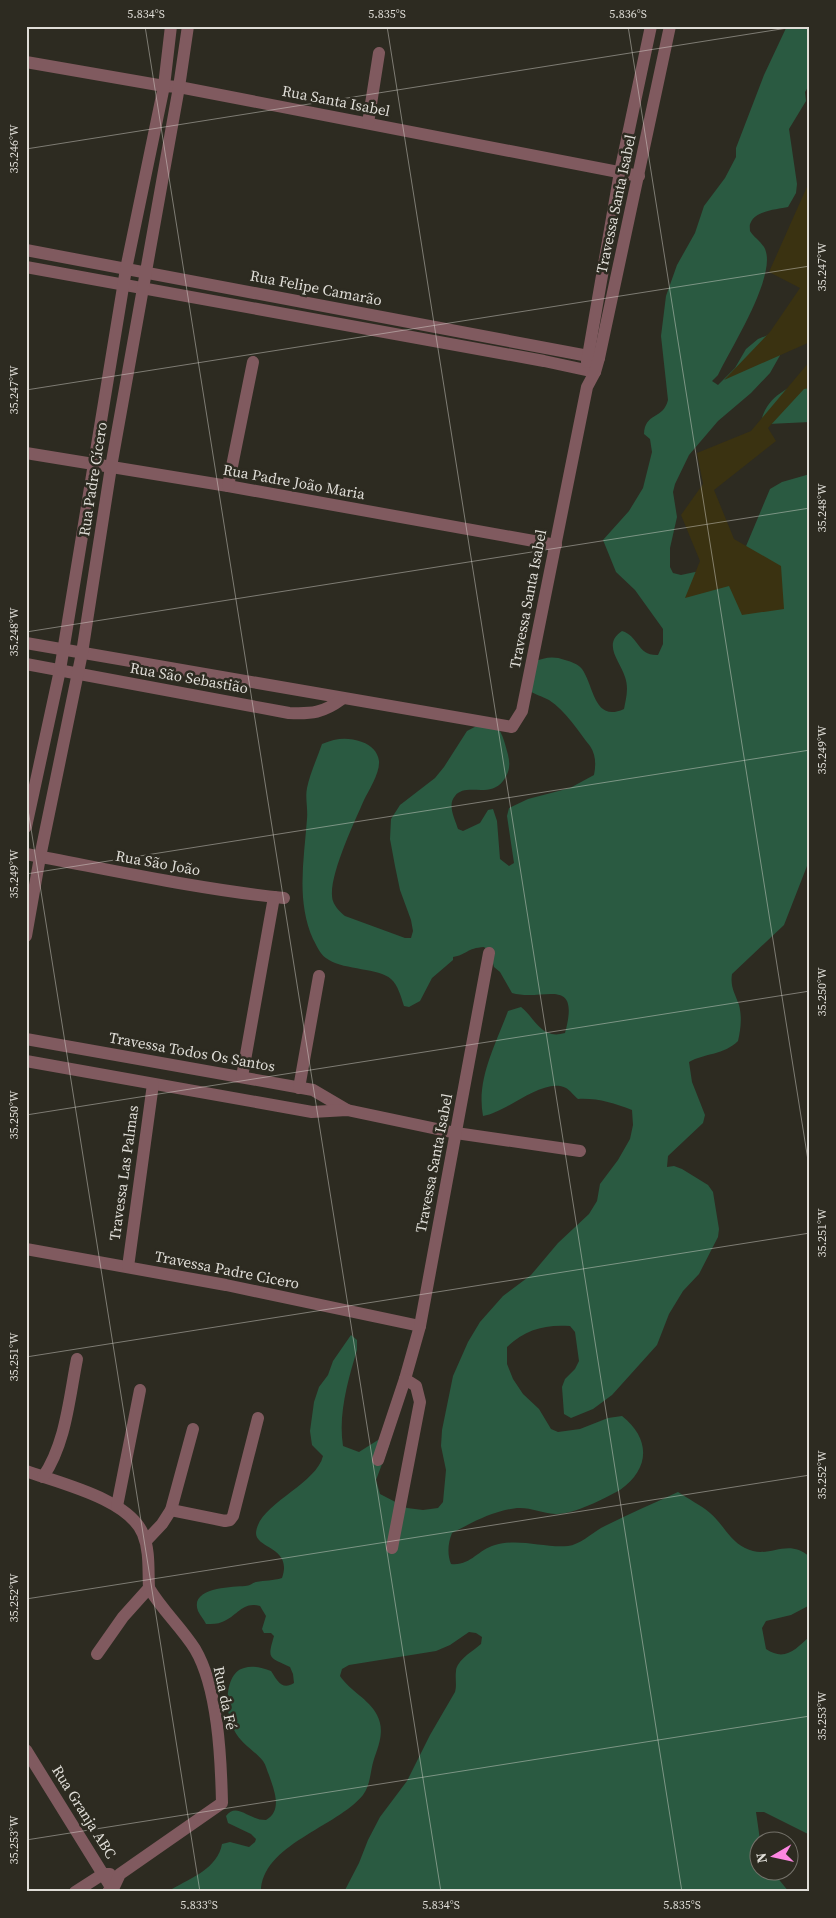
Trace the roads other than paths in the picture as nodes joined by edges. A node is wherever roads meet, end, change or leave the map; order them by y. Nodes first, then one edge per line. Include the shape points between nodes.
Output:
1 (171, 26) edge
2 (188, 26) edge
3 (651, 26) edge
4 (670, 26) edge
5 (379, 53) dead end
6 (26, 62) edge
7 (164, 86) junction
8 (179, 87) junction
9 (368, 124) junction
10 (620, 172) junction
11 (638, 176) junction
12 (26, 250) edge
13 (26, 267) edge
14 (126, 269) junction
15 (146, 273) junction
16 (124, 285) junction
17 (143, 289) junction
18 (594, 356) junction
19 (252, 362) dead end
20 (590, 371) junction
21 (26, 453) edge
22 (94, 464) junction
23 (111, 467) junction
24 (228, 486) junction
25 (556, 545) junction
26 (26, 644) edge
27 (63, 650) junction
28 (82, 653) junction
29 (26, 664) edge
30 (60, 670) junction
31 (78, 674) junction
32 (342, 699) junction
33 (512, 727) joint
34 (26, 827) edge
35 (26, 854) edge
36 (40, 857) junction
37 (26, 936) edge
38 (489, 953) dead end
39 (319, 976) dead end
40 (26, 1039) edge
41 (26, 1061) edge
42 (242, 1077) junction
43 (259, 1080) junction
44 (152, 1084) junction
45 (299, 1088) junction
46 (255, 1102) junction
47 (347, 1110) junction
48 (456, 1133) junction
49 (580, 1151) dead end
50 (26, 1249) edge
51 (128, 1267) junction
52 (420, 1326) junction
53 (77, 1359) dead end
54 (405, 1379) junction
55 (140, 1390) dead end
56 (258, 1418) dead end
57 (193, 1430) dead end
58 (378, 1460) dead end
59 (26, 1471) edge
60 (43, 1477) junction
61 (117, 1506) junction
62 (171, 1510) junction
63 (146, 1541) junction
64 (392, 1548) dead end
65 (149, 1588) junction
66 (97, 1654) dead end
67 (26, 1750) edge
68 (103, 1874) junction
69 (120, 1874) junction
70 (112, 1891) edge
71 (75, 1892) edge

1 - 7 street, Rua Padre Cícero
2 - 8 street, Rua Padre Cícero
3 - 10 street, Travessa Santa Isabel
4 - 11 street, Travessa Santa Isabel
5 - 9 street
6 - 7 street, Rua Santa Isabel
7 - 8 street, Rua Santa Isabel
7 - 14 street, Rua Padre Cícero
8 - 9 street, Rua Santa Isabel
8 - 15 street, Rua Padre Cícero
9 - 10 street, Rua Santa Isabel
10 - 11 street, Rua Santa Isabel
10 - 18 street, Travessa Santa Isabel
11 - 18 street, Travessa Santa Isabel
12 - 14 street, Rua Felipe Camarão
13 - 16 street, Rua Felipe Camarão
14 - 15 street, Rua Felipe Camarão
14 - 16 street, Rua Padre Cícero
15 - 17 street, Rua Padre Cícero
15 - 18 street, Rua Felipe Camarão
16 - 17 street, Rua Felipe Camarão
16 - 22 street, Rua Padre Cícero
17 - 20 street, Rua Felipe Camarão
17 - 23 street, Rua Padre Cícero
18 - 20 street, Travessa Santa Isabel
19 - 24 street
20 - 25 street, Travessa Santa Isabel
21 - 22 street, Rua Padre João Maria
22 - 23 street, Rua Padre João Maria
22 - 27 street, Rua Padre Cícero
23 - 24 street, Rua Padre João Maria
23 - 28 street, Rua Padre Cícero
24 - 25 street, Rua Padre João Maria
25 - 33 street, Travessa Santa Isabel via 522,711
26 - 27 street, Rua São Sebastião
27 - 28 street, Rua São Sebastião
27 - 30 street, Rua Padre Cícero
28 - 31 street, Rua Padre Cícero
28 - 32 street, Rua São Sebastião
29 - 30 street, Rua São Sebastião
30 - 31 street, Rua São Sebastião
30 - 34 street, Rua Padre Cícero
31 - 32 street, Rua São Sebastião via 289,713 320,712
31 - 36 street, Rua Padre Cícero
32 - 33 street, Rua São Sebastião
35 - 36 street, Rua São João
36 - 37 street, Rua Padre Cícero
36 - 42 street, Rua São João via 228,892 279,897
38 - 48 street, Travessa Santa Isabel
39 - 45 street
40 - 42 street, Travessa Todos Os Santos
41 - 44 street, Travessa Todos Os Santos
42 - 43 street, Travessa Todos Os Santos
43 - 45 street, Travessa Todos Os Santos
43 - 46 street
44 - 46 street, Travessa Todos Os Santos
44 - 51 street, Travessa Las Palmas
45 - 47 street, Travessa Todos Os Santos via 313,1090
46 - 47 street, Travessa Todos Os Santos via 312,1112
47 - 48 street, Travessa Todos Os Santos
48 - 49 street, Travessa Todos Os Santos
48 - 52 street, Travessa Santa Isabel
50 - 51 street, Travessa Padre Cicero
51 - 52 street, Travessa Padre Cicero
52 - 54 street, Travessa Santa Isabel
53 - 60 street via 62,1440
54 - 58 street, Travessa Santa Isabel
54 - 64 street via 416,1386 420,1402
55 - 61 street
56 - 62 street via 231,1519 225,1521
57 - 62 street
59 - 60 street, Rua da Fé
60 - 61 street, Rua da Fé
61 - 63 street, Rua da Fé via 134,1520
62 - 63 street
63 - 65 street, Rua da Fé
65 - 66 street
65 - 69 street, Rua da Fé via 194,1649 206,1677 215,1717 222,1803
67 - 68 street, Rua Granja ABC
68 - 69 street
68 - 70 street, Rua Granja ABC
68 - 71 street
69 - 70 street

